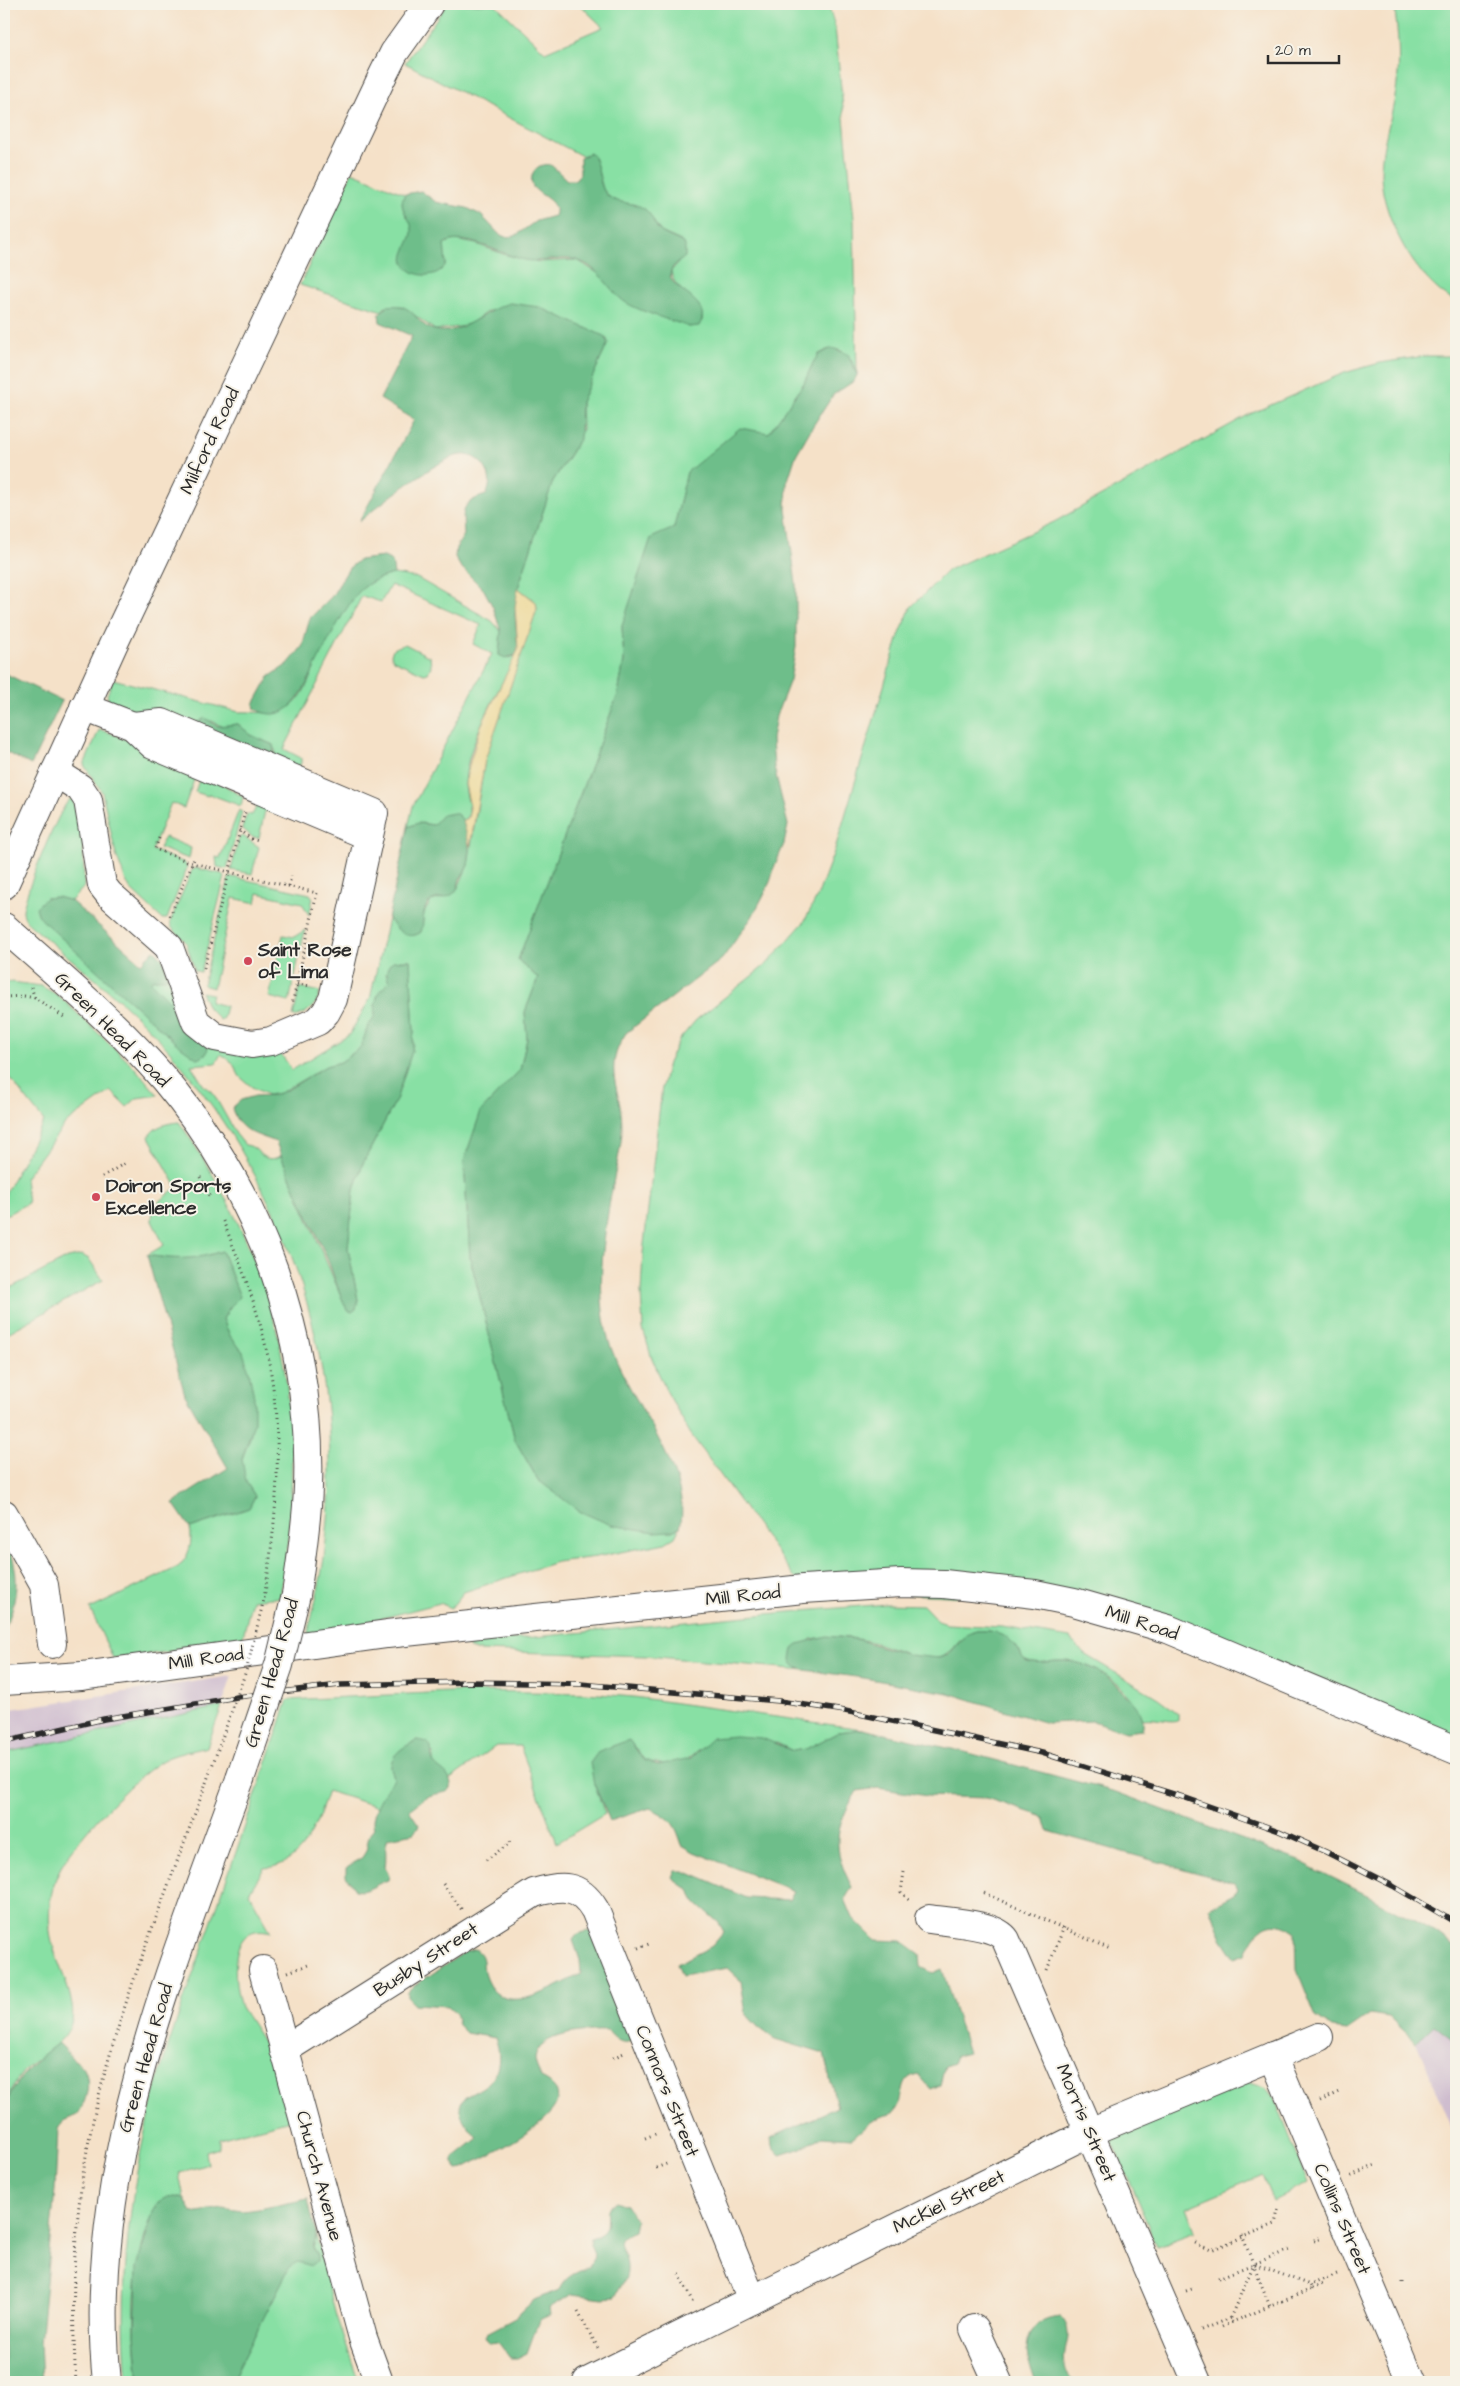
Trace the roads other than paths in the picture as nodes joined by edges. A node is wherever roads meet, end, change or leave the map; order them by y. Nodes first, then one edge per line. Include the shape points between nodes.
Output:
1 (429, 4) edge
2 (84, 707) junction
3 (55, 772) junction
4 (4, 885) edge
5 (4, 927) edge
6 (4, 1514) edge
7 (52, 1644) dead end
8 (4, 1681) edge
9 (1456, 1750) edge
10 (573, 1890) joint
11 (929, 1919) road end
12 (263, 1970) dead end
13 (1319, 2037) dead end
14 (284, 2050) junction
15 (1273, 2056) junction
16 (1090, 2132) junction
17 (752, 2300) junction
18 (974, 2329) dead end
19 (598, 2376) edge
20 (107, 2382) edge
21 (379, 2382) edge
22 (998, 2382) edge
23 (1197, 2382) edge
24 (1411, 2382) edge

1 - 2 street, Milford Road via 383,75
2 - 3 street, Milford Road
2 - 3 street via 134,726 162,723 258,776 372,825 333,999 326,1012 312,1024 259,1044 215,1037 196,1022 169,946 104,889 88,800 80,788
3 - 4 street, Milford Road
5 - 20 street, Green Head Road, bridge via 111,1023 163,1078 194,1117 235,1180 280,1287 296,1347 306,1419 307,1505 296,1595 283,1652 164,1993 123,2136 111,2206 105,2269
6 - 7 street via 44,1584
8 - 9 street, Mill Road via 82,1676 387,1634 803,1589 901,1582 944,1584 1066,1600 1168,1630
10 - 14 street, Busby Street via 550,1888 534,1893
10 - 17 street, Connors Street via 588,1899 595,1910
11 - 16 street, Morris Street via 993,1930 1003,1935
12 - 14 street, Church Avenue
13 - 15 street, McKiel Street
14 - 21 street, Church Avenue via 363,2338
15 - 16 street, McKiel Street
15 - 24 street, Collins Street
16 - 17 street, McKiel Street
16 - 23 street, Morris Street
17 - 19 street, McKiel Street
18 - 22 street

